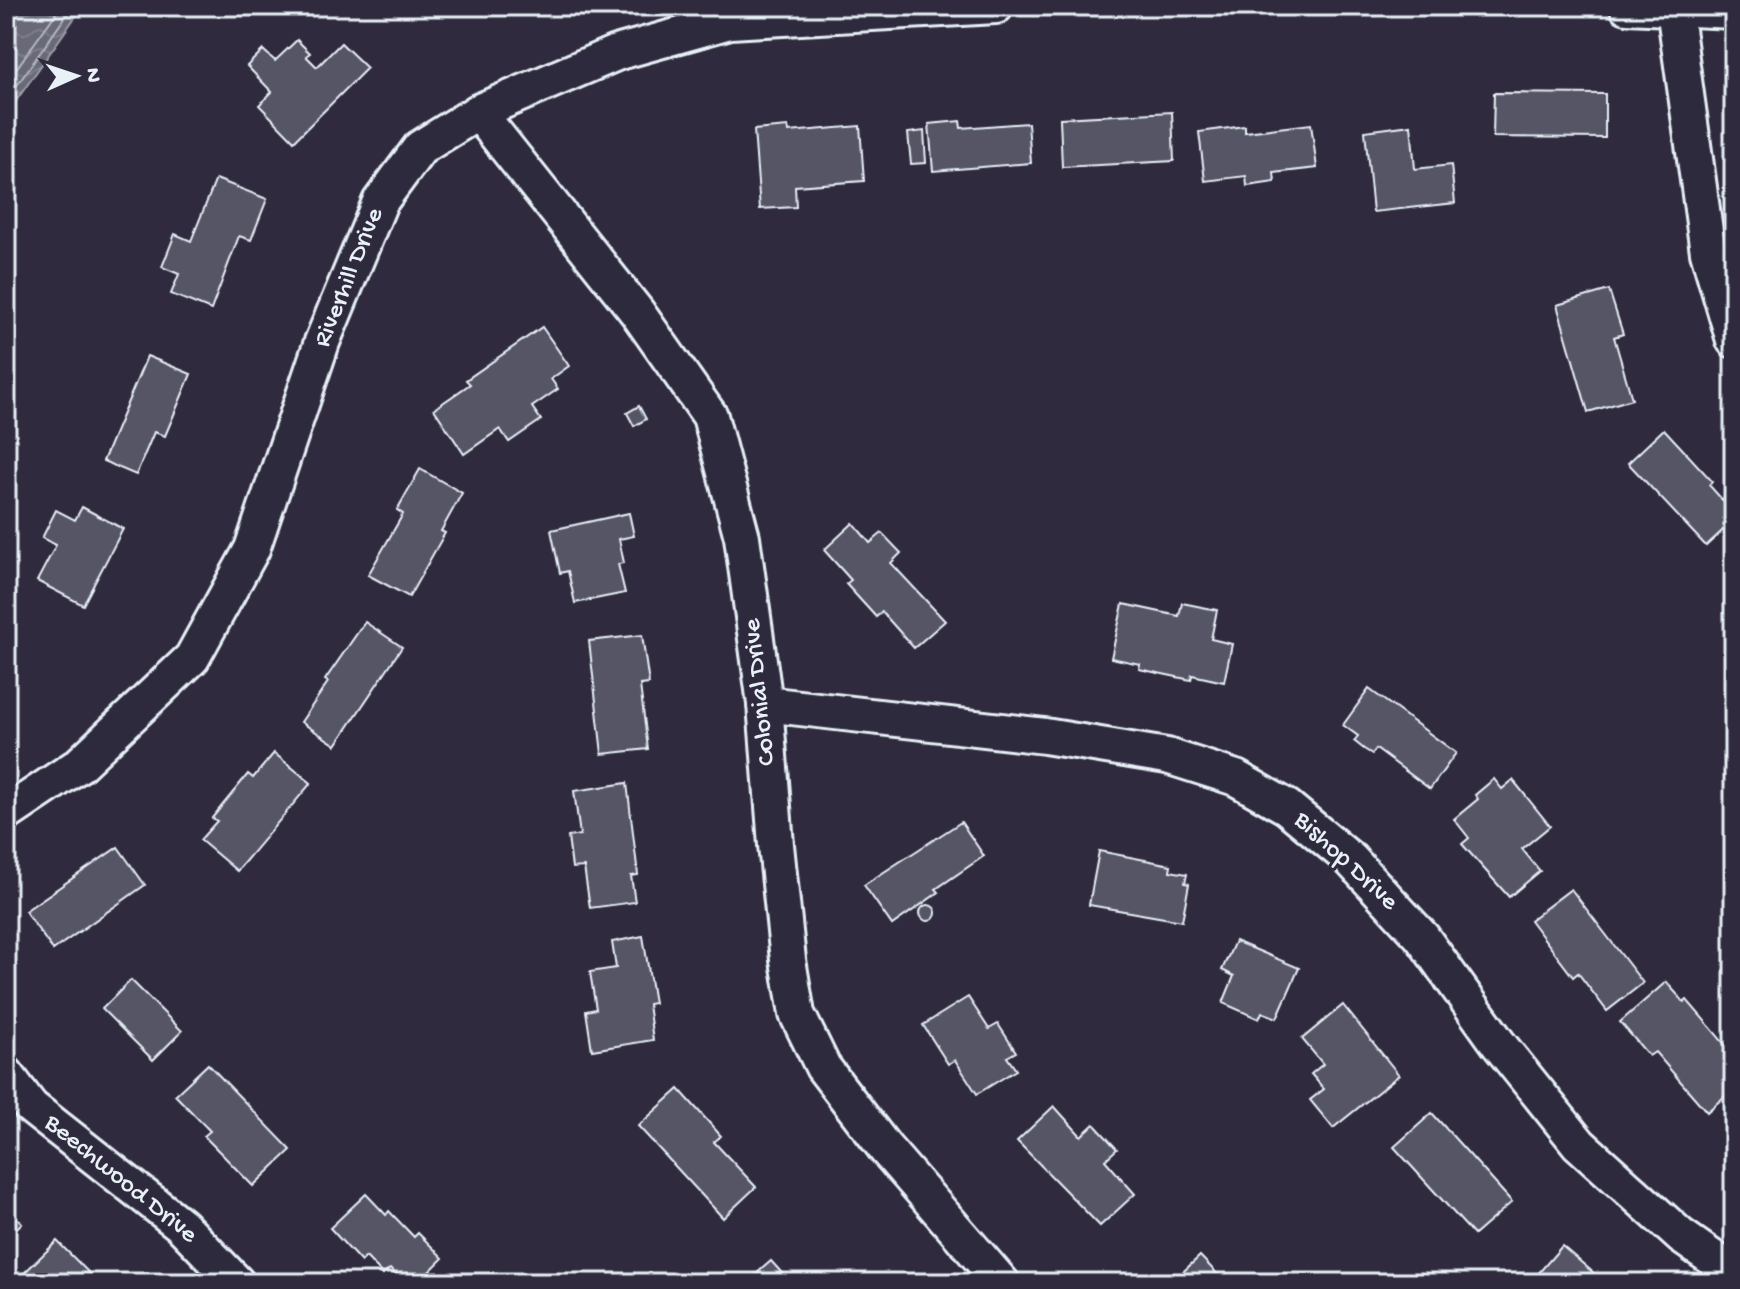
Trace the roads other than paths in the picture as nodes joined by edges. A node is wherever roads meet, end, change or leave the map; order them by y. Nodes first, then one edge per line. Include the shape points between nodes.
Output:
1 (996, 6) edge
2 (1627, 6) edge
3 (1674, 8) edge
4 (1734, 11) edge
5 (478, 112) junction
6 (1734, 340) edge
7 (765, 704) junction
8 (6, 814) edge
9 (6, 1074) edge
10 (1734, 1273) edge
11 (237, 1283) edge
12 (1002, 1283) edge

1 - 5 street, Riverhill Drive via 730,21 616,53
2 - 3 street
3 - 4 street
3 - 6 street via 1708,252
5 - 7 street, Colonial Drive via 637,312 710,416 742,537
5 - 8 street, Riverhill Drive via 420,148 380,202 322,342 252,549 192,658 79,765
7 - 10 street, Bishop Drive via 1045,736 1167,756 1236,778 1287,807 1351,860 1422,937 1579,1144 1681,1236
7 - 12 street, Colonial Drive via 797,1014 832,1079
9 - 11 street, Beechwood Drive via 31,1107 181,1225

